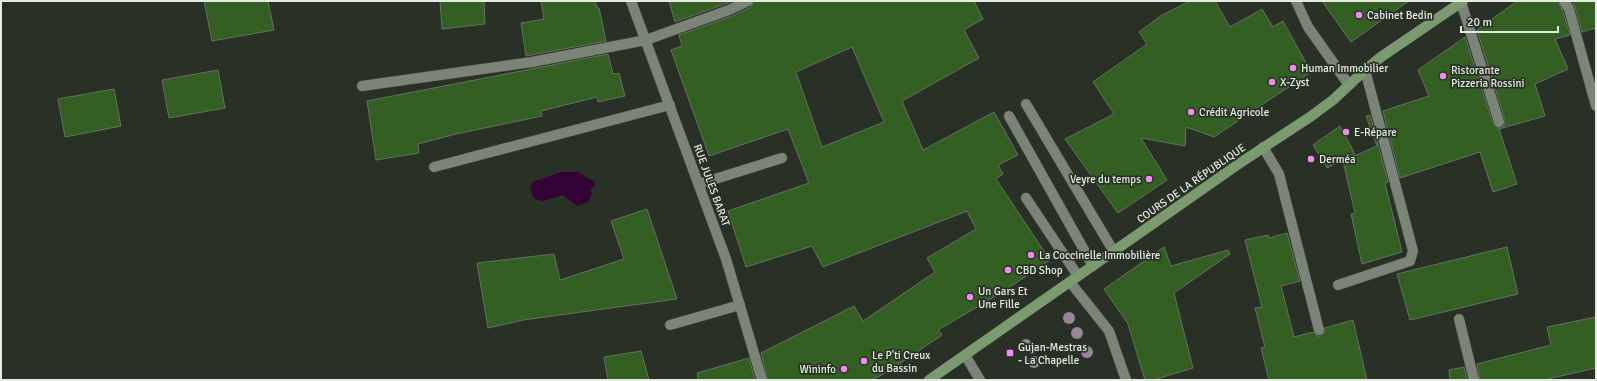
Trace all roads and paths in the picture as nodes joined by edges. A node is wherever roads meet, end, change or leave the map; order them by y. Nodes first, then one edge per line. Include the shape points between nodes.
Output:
1 (631, 1) edge
2 (748, 1) edge
3 (1296, 1) edge
4 (1564, 1) edge
5 (1462, 2) edge
6 (646, 40) junction
7 (1365, 70) junction
8 (1349, 85) junction
9 (362, 86) dead end
10 (1026, 104) dead end
11 (670, 106) junction
12 (1596, 106) edge
13 (1009, 116) dead end
14 (1499, 122) dead end
15 (1263, 147) junction
16 (782, 158) dead end
17 (434, 167) dead end
18 (698, 184) junction
19 (1026, 198) dead end
20 (1114, 252) junction
21 (1093, 266) junction
22 (1074, 279) junction
23 (1338, 285) dead end
24 (740, 305) junction
25 (1459, 318) dead end
26 (670, 325) dead end
27 (1319, 330) dead end
28 (965, 355) junction
29 (762, 380) edge
30 (929, 380) edge
31 (980, 380) edge
32 (1126, 380) edge
33 (1474, 380) edge

1 - 6 street, RUE JULES BARAT
2 - 6 street
3 - 8 street via 1308,27
4 - 12 street
5 - 7 main road, COURS DE LA RÉPUBLIQUE
5 - 14 street
6 - 9 street via 532,62
6 - 11 street, RUE JULES BARAT
7 - 8 main road, COURS DE LA RÉPUBLIQUE
7 - 23 street via 1413,251 1410,262
8 - 15 main road, COURS DE LA RÉPUBLIQUE via 1310,117
10 - 20 street
11 - 17 street
11 - 18 street, RUE JULES BARAT
13 - 21 street
15 - 20 main road, COURS DE LA RÉPUBLIQUE
15 - 27 street via 1279,174
16 - 18 street
18 - 24 street, RUE JULES BARAT
19 - 22 street
20 - 21 main road, COURS DE LA RÉPUBLIQUE
21 - 22 main road, COURS DE LA RÉPUBLIQUE
22 - 28 main road, COURS DE LA RÉPUBLIQUE
22 - 32 street via 1109,332
24 - 26 street
24 - 29 street, RUE JULES BARAT
25 - 33 street
28 - 30 main road, COURS DE LA RÉPUBLIQUE
28 - 31 street

